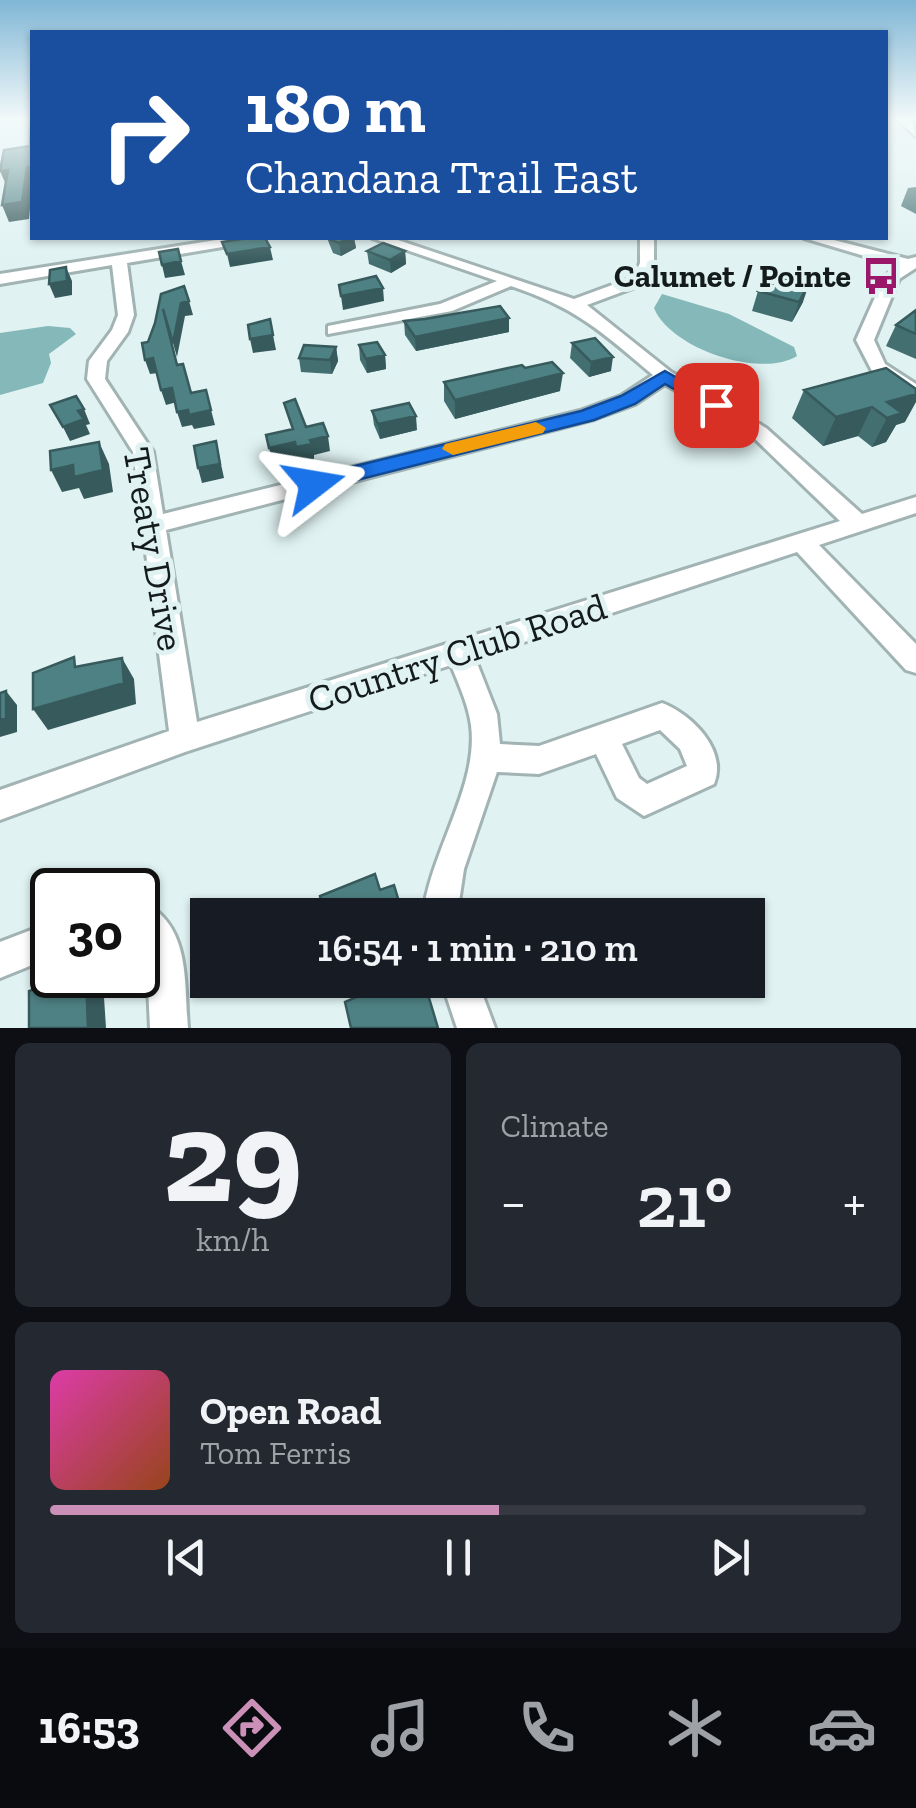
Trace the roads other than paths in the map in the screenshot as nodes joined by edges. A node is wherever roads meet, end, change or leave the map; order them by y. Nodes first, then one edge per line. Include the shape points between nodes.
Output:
1 (240, 240) edge
2 (385, 240) edge
3 (647, 240) edge
4 (819, 240) edge
5 (119, 260) junction
6 (912, 263) edge
7 (0, 279) edge
8 (509, 281) junction
9 (574, 304) junction
10 (334, 330) dead end
11 (665, 376) junction
12 (916, 392) edge
13 (916, 504) edge
14 (156, 524) junction
15 (857, 524) junction
16 (802, 542) junction
17 (460, 654) junction
18 (916, 662) edge
19 (602, 738) dead end
20 (185, 739) junction
21 (484, 756) junction
22 (0, 805) edge
23 (0, 819) edge
24 (442, 898) edge
25 (160, 940) edge
26 (30, 948) edge
27 (0, 960) edge
28 (466, 998) edge
29 (169, 1028) edge
30 (476, 1028) edge

1 - 5 street
2 - 8 street
3 - 9 street via 641,280
4 - 6 street
5 - 7 street
5 - 14 street, Treaty Drive via 126,315 95,372 144,452
6 - 12 street via 892,277 865,340 878,367
8 - 9 street
8 - 10 street via 452,307
9 - 11 street
11 - 14 street via 587,415
11 - 15 street via 759,432
13 - 15 street, Country Club Road
14 - 20 street, Treaty Drive
15 - 16 street, Country Club Road
16 - 17 street, Country Club Road
16 - 18 street
17 - 20 street, Country Club Road
17 - 21 street via 484,722
19 - 21 street via 538,760
20 - 22 street, Country Club Road
21 - 24 street
22 - 23 street
25 - 29 street
26 - 27 street
28 - 30 street

